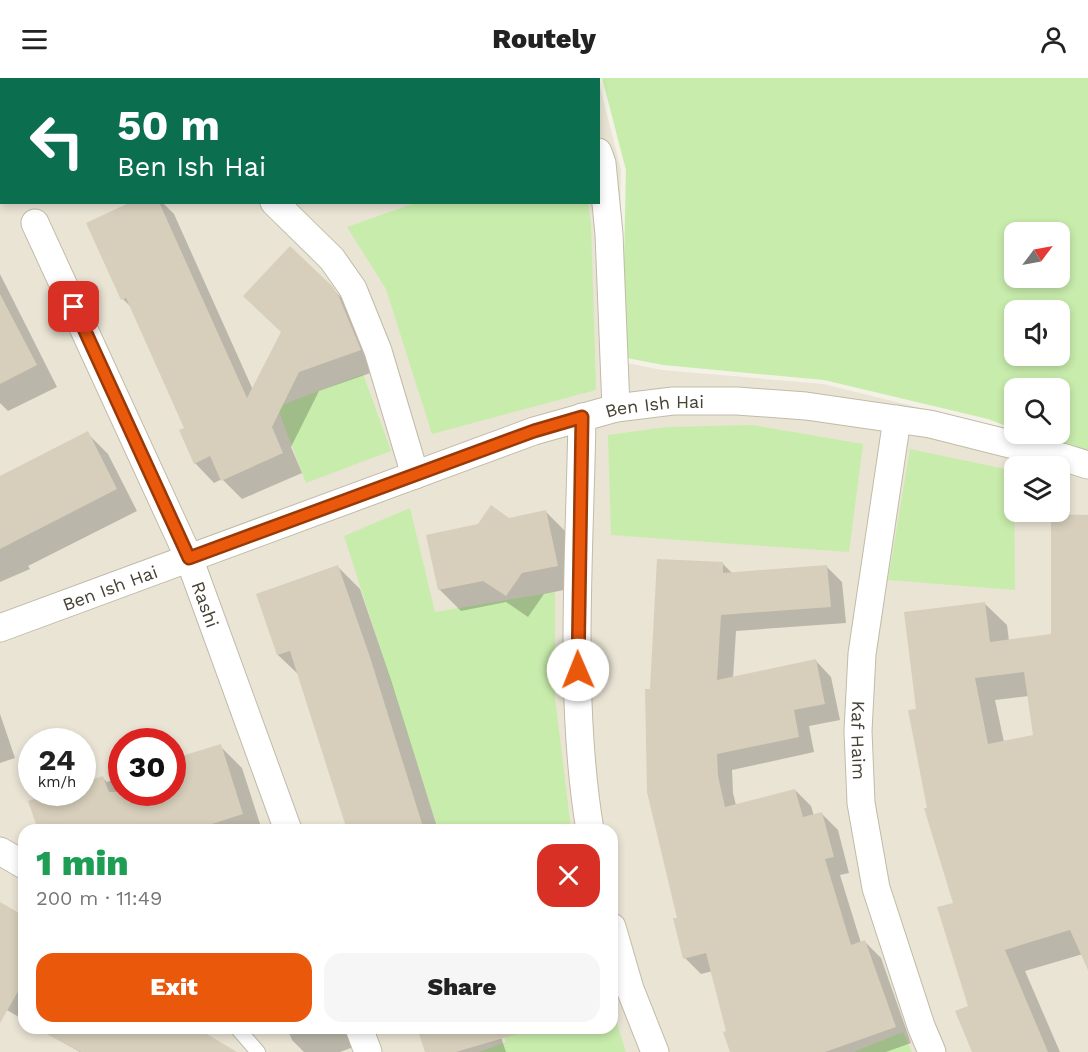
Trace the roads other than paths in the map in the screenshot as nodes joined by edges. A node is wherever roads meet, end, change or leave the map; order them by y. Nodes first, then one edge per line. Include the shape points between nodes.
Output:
1 (600, 158) edge
2 (276, 204) edge
3 (35, 223) dead end
4 (616, 408) junction
5 (582, 417) junction
6 (897, 419) junction
7 (1088, 465) edge
8 (415, 475) junction
9 (189, 558) junction
10 (0, 628) edge
11 (286, 824) edge
12 (589, 824) edge
13 (0, 851) edge
14 (18, 862) edge
15 (618, 948) edge
16 (242, 1034) edge
17 (361, 1034) edge
18 (258, 1052) edge
19 (368, 1052) edge
20 (655, 1052) edge
21 (932, 1052) edge

1 - 4 street via 609,234
2 - 8 street via 332,259 353,289 378,351
3 - 9 street, Rashi
4 - 5 street, Ben Ish Hai
4 - 6 street, Ben Ish Hai via 673,401 737,401
5 - 8 street, Ben Ish Hai
5 - 12 street via 578,648 580,733
6 - 7 street, Ben Ish Hai
6 - 21 street, Kaf Haim via 862,654 858,731 861,803 876,888
8 - 9 street, Ben Ish Hai
9 - 10 street, Ben Ish Hai
9 - 11 street, Rashi
13 - 14 street
15 - 20 street
16 - 18 lane
17 - 19 street

